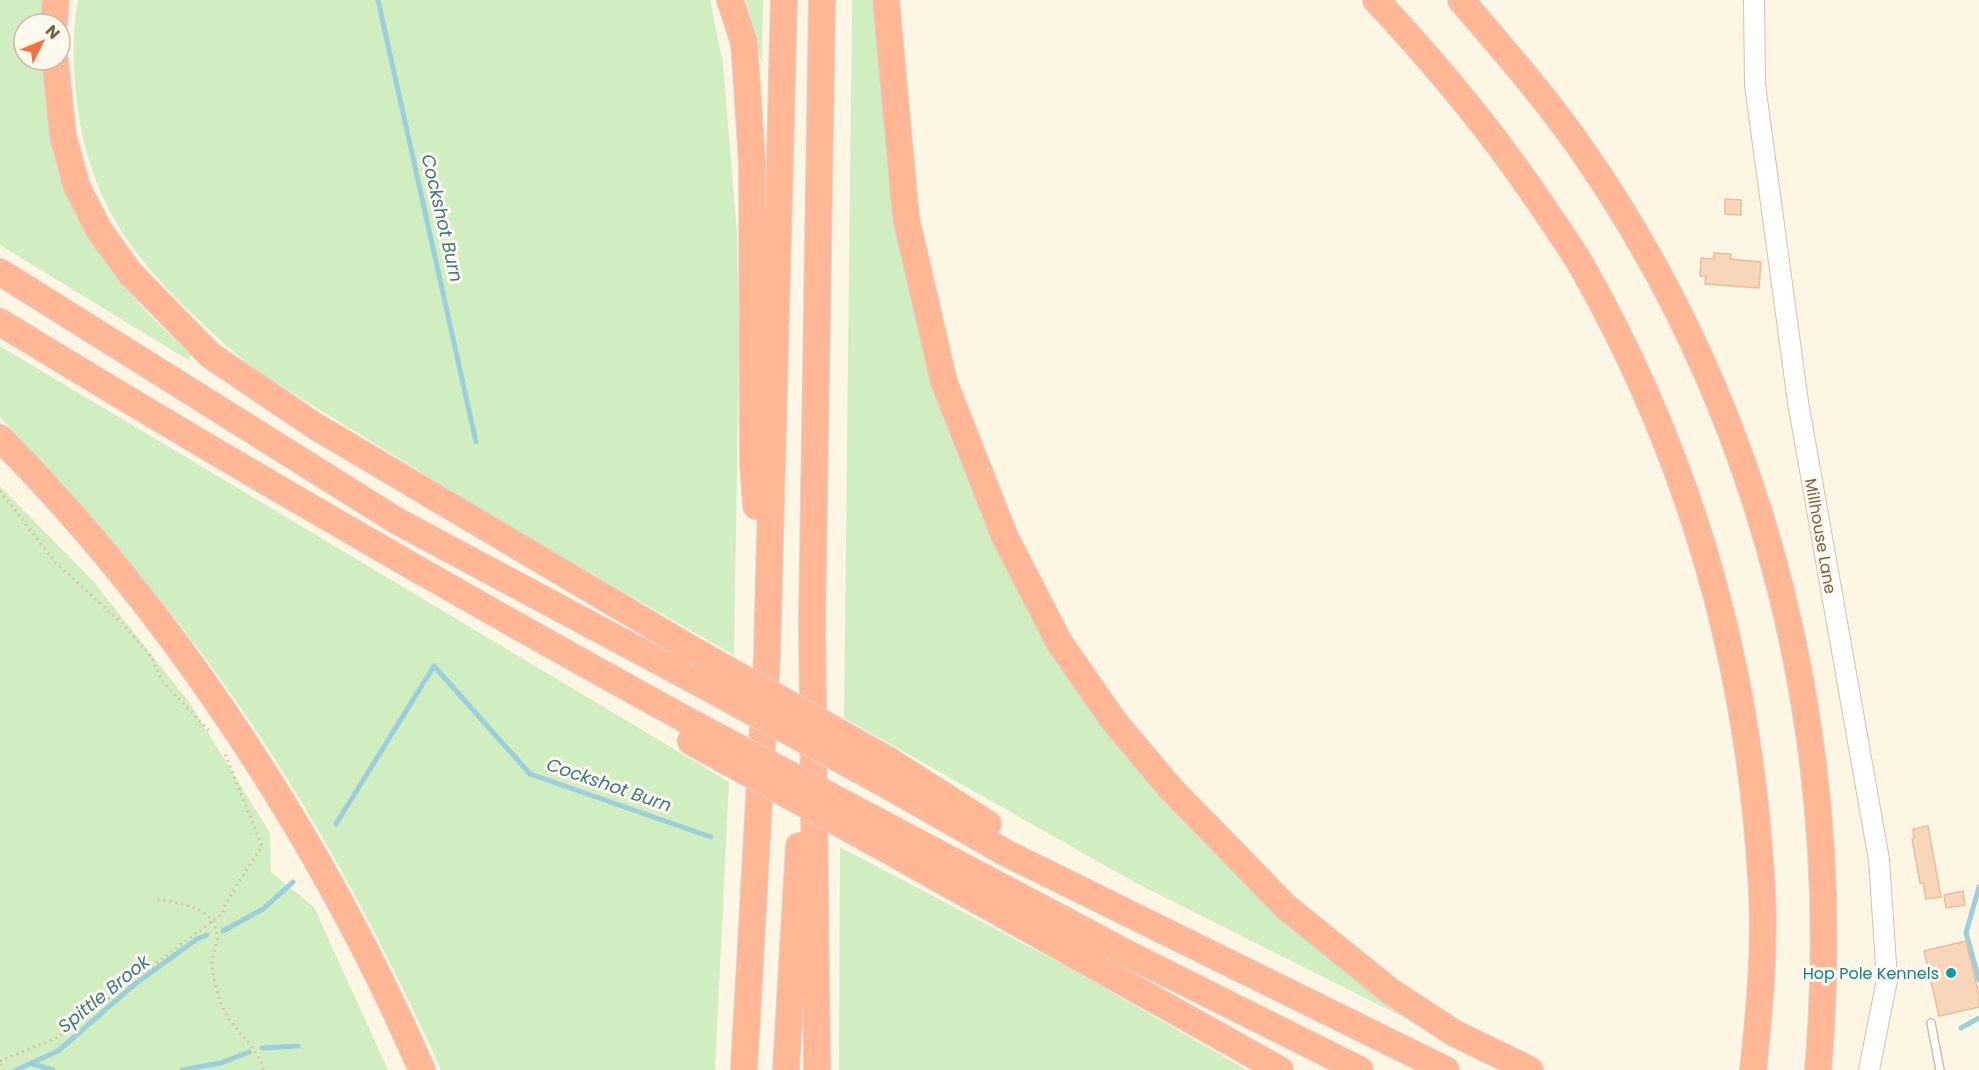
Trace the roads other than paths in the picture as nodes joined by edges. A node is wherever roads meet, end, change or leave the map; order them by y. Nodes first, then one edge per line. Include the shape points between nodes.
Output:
1 (730, 0) edge
2 (784, 0) edge
3 (822, 0) edge
4 (886, 0) edge
5 (1376, 0) edge
6 (1461, 0) edge
7 (1754, 0) edge
8 (56, 72) edge
9 (0, 272) edge
10 (0, 322) edge
11 (0, 438) edge
12 (812, 622) junction
13 (767, 656) junction
14 (884, 837) junction
15 (1101, 898) junction
16 (1931, 1023) dead end
17 (423, 1070) edge
18 (744, 1070) edge
19 (786, 1070) edge
20 (817, 1070) edge
21 (1280, 1070) edge
22 (1360, 1070) edge
23 (1446, 1070) edge
24 (1530, 1070) edge
25 (1754, 1070) edge
26 (1818, 1070) edge
27 (1869, 1070) edge
28 (1940, 1070) edge

1 - 13 highway via 744,42 753,161 753,460
2 - 13 highway
3 - 12 highway
4 - 24 highway via 906,218 944,382 1005,537 1059,642 1113,720 1170,789 1287,907 1390,992 1454,1033
5 - 25 highway via 1445,75 1505,150 1570,249 1628,354 1666,437 1705,551 1730,644 1751,769 1762,878 1760,1007
6 - 26 highway via 1544,98 1617,206 1662,283 1710,382 1754,492 1794,643 1813,748 1824,924 1824,1003
7 - 27 street, Millhouse Lane via 1755,85 1798,402 1880,860 1887,980
8 - 15 highway, bridge via 63,136 77,187 99,230 130,273 210,355 315,426 693,650 888,759
9 - 15 highway, bridge via 397,521 887,785 1006,854
10 - 14 highway, bridge via 170,426 557,648 690,732
11 - 17 highway via 94,543 166,633 252,753 324,870 389,994
12 - 19 highway
12 - 20 highway
13 - 18 highway
14 - 21 highway
14 - 22 highway
15 - 23 highway
16 - 28 lane

